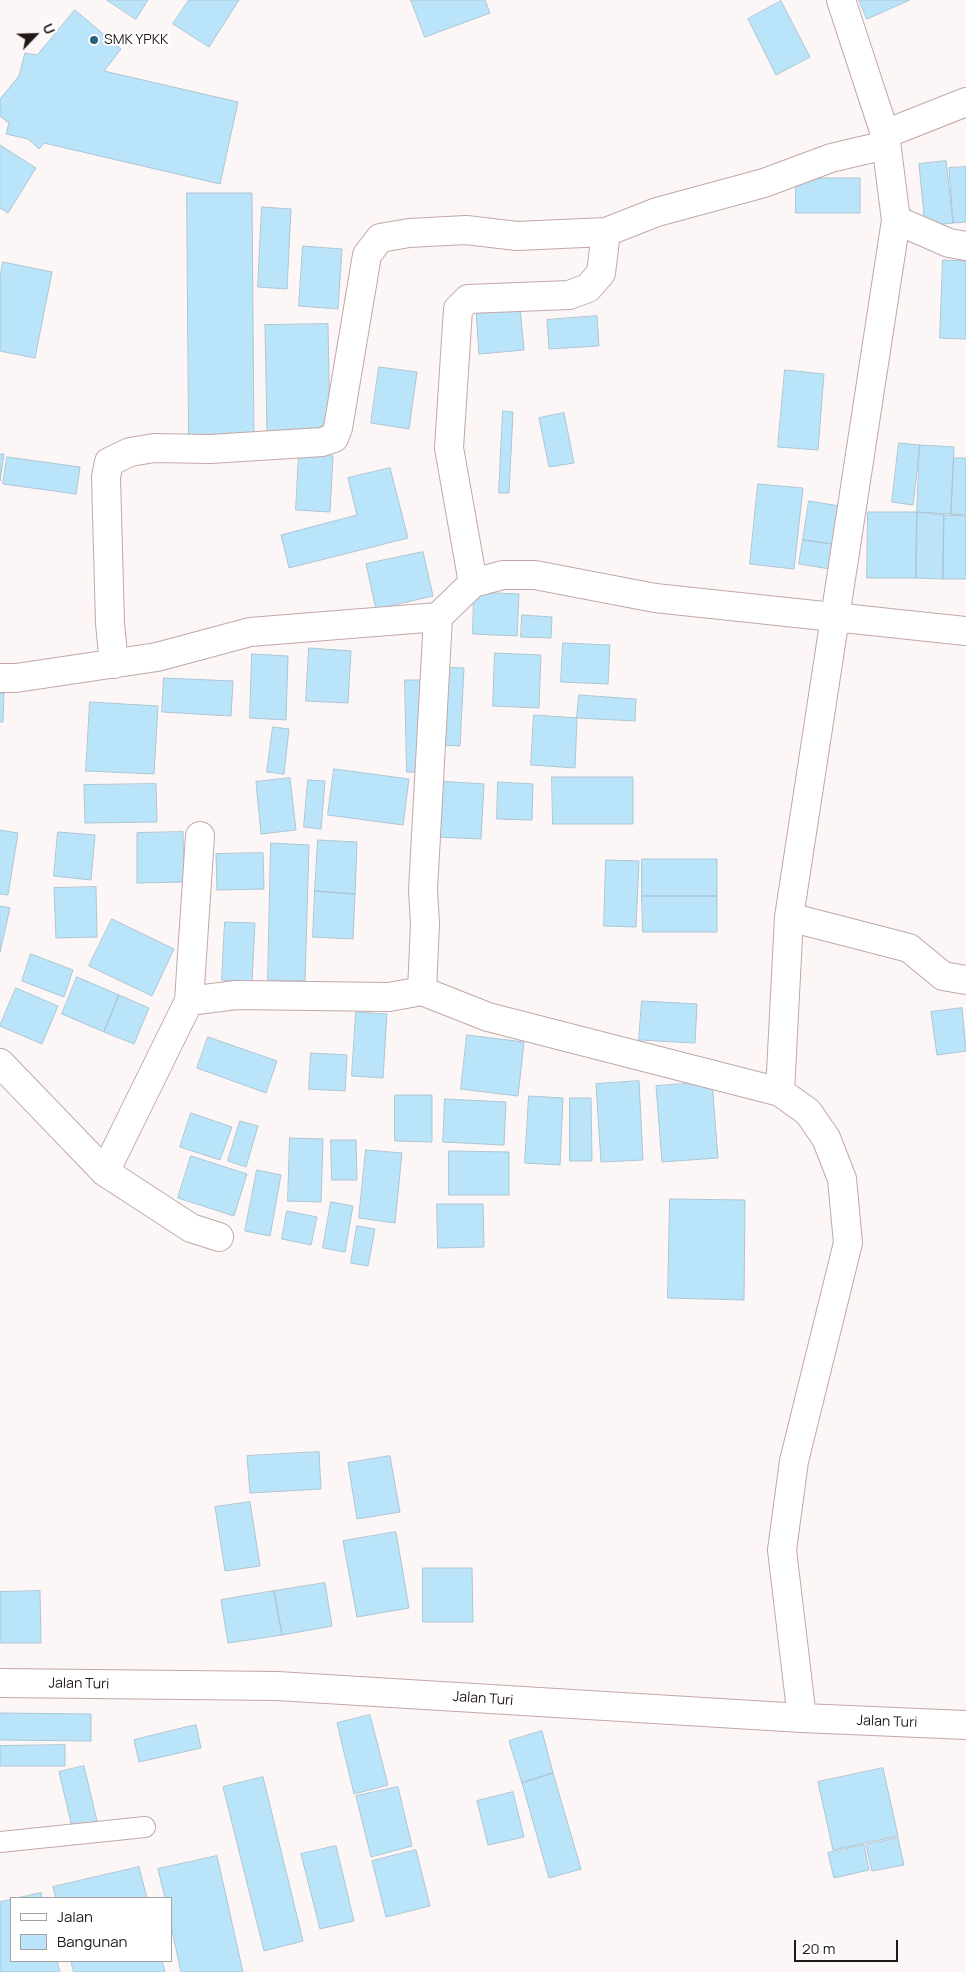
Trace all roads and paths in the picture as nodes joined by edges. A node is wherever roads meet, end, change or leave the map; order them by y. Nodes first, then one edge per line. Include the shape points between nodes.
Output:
1 (842, 0) edge
2 (966, 102) edge
3 (885, 140) junction
4 (896, 220) junction
5 (606, 232) junction
6 (966, 246) edge
7 (473, 583) junction
8 (438, 617) junction
9 (835, 617) junction
10 (966, 631) edge
11 (114, 664) junction
12 (0, 678) edge
13 (200, 836) dead end
14 (790, 917) junction
15 (966, 980) edge
16 (422, 991) junction
17 (189, 1001) junction
18 (0, 1063) edge
19 (780, 1092) junction
20 (105, 1172) junction
21 (219, 1237) dead end
22 (0, 1683) edge
23 (802, 1718) junction
24 (966, 1725) edge
25 (145, 1827) dead end
26 (0, 1842) edge

1 - 3 street
2 - 3 street
3 - 4 street
3 - 5 street via 764,183 657,212
4 - 6 street via 949,243
4 - 9 street
5 - 7 street via 601,273 588,288 569,295 468,299 458,308 448,448
5 - 11 street via 517,236 466,230 380,238 367,256 334,438 322,442 219,448 154,448 130,452 109,462 106,477
7 - 8 street
7 - 9 street via 503,575 535,575 655,598
8 - 11 street via 250,632 157,657
8 - 16 street via 423,890
9 - 10 street
9 - 14 street
11 - 12 street
13 - 17 street
14 - 15 street via 909,948 943,976
14 - 19 street
16 - 17 street via 389,997 236,995
16 - 19 street via 488,1017
17 - 20 street
18 - 20 street
19 - 23 street via 808,1112 826,1138 842,1179 848,1243 794,1461 782,1550
20 - 21 street via 191,1228
22 - 23 street, Jalan Turi via 277,1686
23 - 24 street, Jalan Turi
25 - 26 lane

